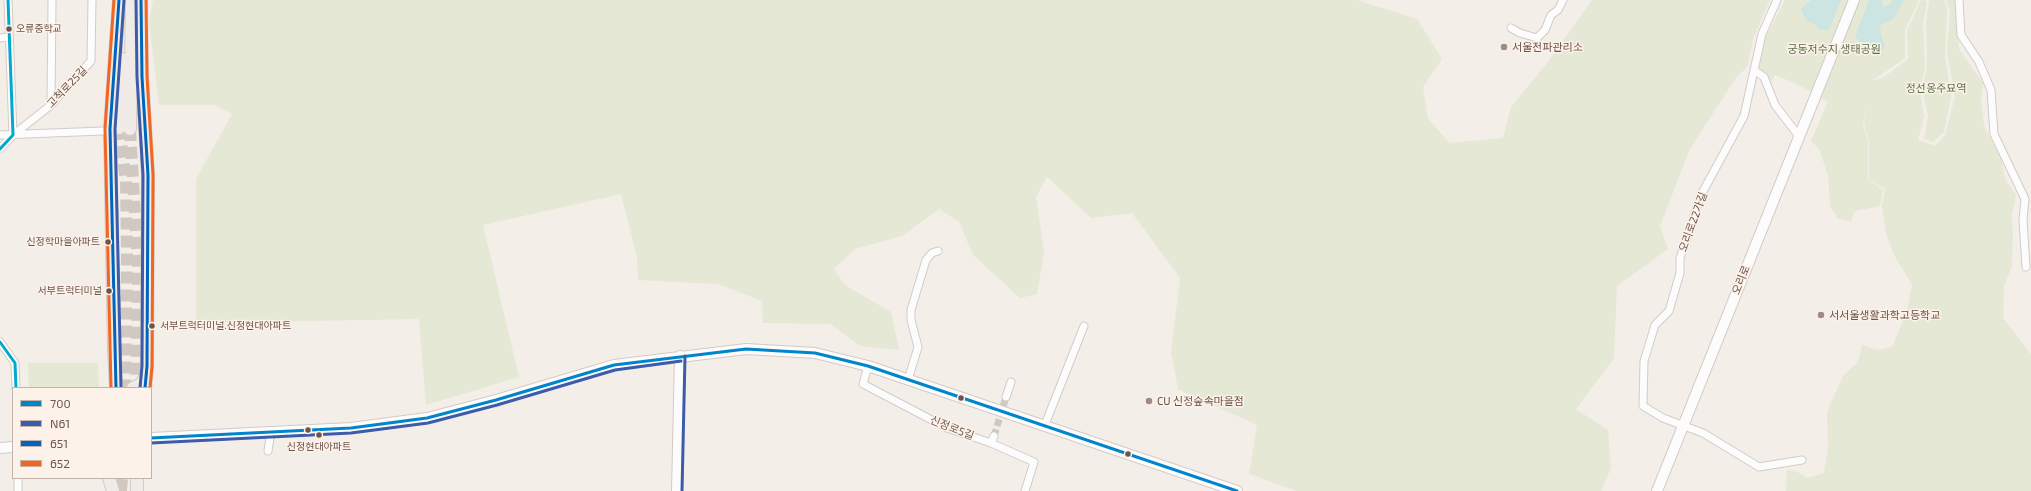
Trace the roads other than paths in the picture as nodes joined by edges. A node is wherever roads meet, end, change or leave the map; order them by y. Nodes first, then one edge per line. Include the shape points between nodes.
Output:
1 (8, 0) edge
2 (52, 0) edge
3 (92, 0) edge
4 (120, 0) edge
5 (132, 0) edge
6 (141, 0) edge
7 (1563, 0) edge
8 (1777, 0) edge
9 (1854, 0) edge
10 (1959, 0) edge
11 (1511, 28) dead end
12 (9, 37) junction
13 (0, 38) edge
14 (1755, 71) junction
15 (51, 105) junction
16 (103, 131) dead end
17 (0, 135) edge
18 (1798, 135) junction
19 (13, 136) junction
20 (0, 149) edge
21 (938, 251) dead end
22 (2026, 267) dead end
23 (1084, 326) dead end
24 (0, 342) edge
25 (114, 348) junction
26 (680, 356) junction
27 (868, 366) junction
28 (116, 372) junction
29 (908, 380) junction
30 (145, 382) edge
31 (1011, 382) dead end
32 (16, 387) edge
33 (110, 387) edge
34 (116, 387) edge
35 (122, 387) edge
36 (135, 387) edge
37 (1006, 397) tunnel mouth
38 (1683, 424) junction
39 (1044, 426) junction
40 (270, 431) junction
41 (994, 436) tunnel mouth
42 (152, 438) edge
43 (991, 443) junction
44 (12, 447) edge
45 (0, 448) edge
46 (268, 451) dead end
47 (1802, 460) dead end
48 (18, 479) edge
49 (109, 479) edge
50 (114, 479) edge
51 (137, 479) edge
52 (18, 491) edge
53 (113, 491) edge
54 (137, 491) edge
55 (677, 491) edge
56 (1025, 491) edge
57 (1237, 491) edge
58 (1657, 491) edge

1 - 12 street
2 - 15 street
3 - 15 street, 고척로25길 via 91,61
4 - 5 main road via 125,128
4 - 25 main road via 110,129
6 - 30 main road via 142,77 148,175
7 - 11 street via 1545,30 1537,38
8 - 14 street, 오리로22가길 via 1762,34
9 - 18 main road, 오리로
10 - 22 street via 1961,35 1979,62 1991,90 1994,134 2024,200
12 - 13 street
12 - 19 street
14 - 18 street via 1764,77 1775,106
14 - 38 street, 오리로22가길 via 1744,116 1701,195 1680,258 1680,273 1669,311 1655,325 1644,361 1643,406 1663,418
15 - 19 street, 고척로25길
16 - 19 street
17 - 19 street
18 - 38 main road, 오리로
19 - 20 street, 고척로25길
21 - 29 street via 926,260 912,303 911,320 918,347
23 - 39 street
24 - 32 street via 15,363
25 - 28 main road
25 - 33 main road
26 - 27 main road via 746,349 815,353
26 - 40 main road via 614,365 427,418 351,428
26 - 55 main road
27 - 29 main road
27 - 43 street, 신정로5길 via 863,384 947,428
28 - 34 main road
28 - 35 main road
29 - 39 main road
30 - 36 main road
31 - 37 street
38 - 47 street via 1703,432 1759,467
38 - 58 main road, 오리로
39 - 57 main road
40 - 42 main road
40 - 46 street
41 - 43 street
43 - 56 street, 신정로5길 via 1034,462
44 - 45 main road
48 - 52 street
49 - 53 main road
50 - 53 main road
51 - 54 main road

